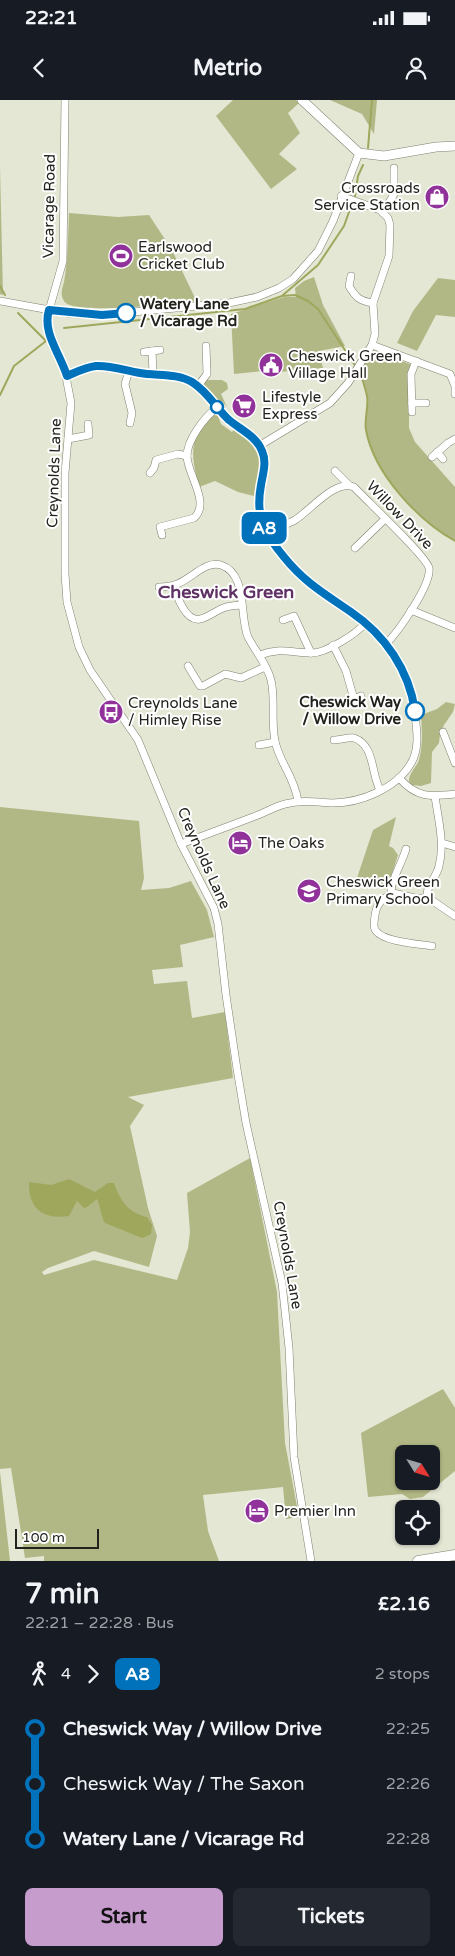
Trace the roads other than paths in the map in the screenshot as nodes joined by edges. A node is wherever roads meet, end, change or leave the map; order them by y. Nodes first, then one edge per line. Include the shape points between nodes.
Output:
1 (65, 100) edge
2 (302, 100) edge
3 (455, 146) edge
4 (359, 153) junction
5 (394, 168) dead end
6 (341, 196) junction
7 (383, 213) junction
8 (351, 276) dead end
9 (0, 301) edge
10 (373, 302) junction
11 (49, 310) junction
12 (372, 345) junction
13 (206, 346) dead end
14 (160, 350) dead end
15 (416, 361) junction
16 (129, 371) junction
17 (453, 373) edge
18 (153, 374) junction
19 (67, 376) junction
20 (198, 386) junction
21 (455, 394) edge
22 (412, 403) junction
23 (426, 403) dead end
24 (217, 408) junction
25 (412, 412) dead end
26 (130, 423) dead end
27 (88, 424) dead end
28 (68, 439) junction
29 (455, 439) edge
30 (259, 446) junction
31 (187, 456) junction
32 (443, 459) dead end
33 (335, 471) dead end
34 (150, 473) dead end
35 (349, 485) junction
36 (385, 520) junction
37 (266, 532) junction
38 (162, 535) dead end
39 (355, 548) dead end
40 (175, 585) junction
41 (159, 587) dead end
42 (242, 605) junction
43 (410, 610) junction
44 (283, 620) dead end
45 (365, 623) junction
46 (455, 628) edge
47 (386, 644) junction
48 (333, 645) junction
49 (311, 654) junction
50 (260, 655) junction
51 (188, 666) dead end
52 (265, 667) junction
53 (346, 703) dead end
54 (443, 732) dead end
55 (334, 740) dead end
56 (275, 742) junction
57 (259, 745) dead end
58 (455, 764) edge
59 (399, 778) junction
60 (380, 790) junction
61 (455, 794) edge
62 (435, 796) junction
63 (298, 801) junction
64 (442, 843) junction
65 (181, 844) junction
66 (455, 847) edge
67 (406, 849) dead end
68 (393, 893) junction
69 (427, 897) junction
70 (455, 916) edge
71 (432, 946) dead end
72 (455, 1555) edge
73 (312, 1560) edge
74 (418, 1561) edge

1 - 11 street, Vicarage Road via 63,261
2 - 4 main road
3 - 4 main road via 384,156
4 - 6 street
5 - 7 street via 394,194
6 - 7 street
6 - 11 street via 327,234 310,262 293,279 257,297 229,303 102,315
7 - 10 street via 390,225 389,256
8 - 10 street via 349,286 355,297
9 - 11 street
10 - 12 street
11 - 19 street, Creynolds Lane via 46,326
12 - 15 street
12 - 30 street via 348,383 330,403
13 - 20 street via 207,374
14 - 18 street via 148,352
15 - 17 street
15 - 22 street via 411,374
16 - 18 street
16 - 19 street via 94,366
16 - 26 street via 125,384 132,413
17 - 21 street
18 - 20 street via 183,378
19 - 28 street, Creynolds Lane via 71,403
20 - 24 street
22 - 23 street
22 - 25 street
24 - 30 street
24 - 31 street via 197,429
27 - 28 street via 90,435
28 - 65 street, Creynolds Lane via 65,574 71,622 90,670 138,740
29 - 32 street via 435,455
30 - 37 street via 264,462 259,514
31 - 34 street via 178,454 156,460
31 - 38 street via 200,502 198,514 160,527
33 - 35 street, Willow Drive
35 - 36 street, Willow Drive
35 - 37 street, Willow Drive via 338,487 292,522
36 - 39 street
36 - 43 street, Willow Drive via 429,566 428,582
37 - 45 street via 305,580
40 - 41 street
40 - 42 street via 177,598 193,619
40 - 42 street via 211,564 222,565 231,570 236,580 242,594
42 - 50 street via 248,636
43 - 46 street
43 - 47 street, Willow Drive
44 - 49 street via 294,616
45 - 47 street
45 - 48 street via 360,630
47 - 59 street via 402,667 416,720 416,749
48 - 49 street
48 - 53 street via 358,697
49 - 50 street via 271,650
50 - 52 street
51 - 52 street via 200,686 225,674 241,678
52 - 56 street via 273,692
54 - 58 street
55 - 60 street via 354,738 364,744
56 - 57 street
56 - 63 street via 291,775
59 - 60 street
59 - 62 street via 412,791
60 - 63 street via 364,798 343,802
61 - 62 street
62 - 64 street
63 - 65 street via 282,804
64 - 66 street
64 - 69 street via 439,868 427,888
65 - 73 street, Creynolds Lane via 214,908 218,924 246,1123 282,1284 294,1457
67 - 68 street via 392,885
68 - 69 street via 411,898
68 - 71 street via 378,904 374,922 376,932 386,938
69 - 70 street
72 - 74 highway

